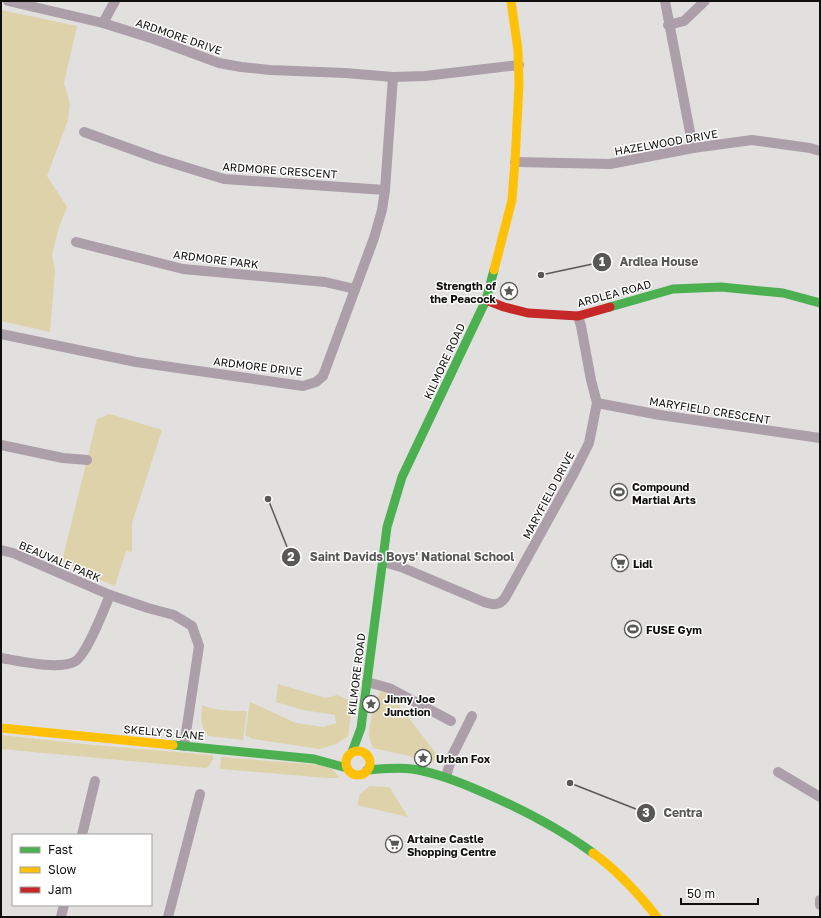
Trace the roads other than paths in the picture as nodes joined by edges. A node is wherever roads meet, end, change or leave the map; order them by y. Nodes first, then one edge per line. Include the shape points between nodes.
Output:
1 (8, 1) edge
2 (115, 1) edge
3 (511, 1) edge
4 (665, 1) edge
5 (705, 1) edge
6 (103, 23) junction
7 (668, 25) junction
8 (518, 65) junction
9 (393, 77) junction
10 (84, 132) dead end
11 (693, 148) junction
12 (820, 152) edge
13 (515, 162) junction
14 (385, 190) junction
15 (76, 242) dead end
16 (355, 289) junction
17 (486, 300) junction
18 (820, 304) edge
19 (578, 316) junction
20 (1, 334) edge
21 (597, 403) junction
22 (820, 438) edge
23 (1, 445) edge
24 (87, 460) dead end
25 (1, 550) edge
26 (383, 562) junction
27 (110, 596) junction
28 (1, 658) edge
29 (367, 682) junction
30 (472, 716) dead end
31 (451, 721) dead end
32 (1, 728) edge
33 (361, 728) junction
34 (184, 746) junction
35 (351, 753) junction
36 (367, 756) junction
37 (324, 761) junction
38 (347, 768) junction
39 (400, 768) junction
40 (367, 770) junction
41 (778, 772) dead end
42 (446, 777) junction
43 (95, 781) dead end
44 (200, 794) dead end
45 (820, 797) edge
46 (82, 834) edge
47 (820, 900) edge
48 (820, 905) edge
49 (64, 906) edge
50 (61, 917) edge
51 (168, 917) edge
52 (657, 917) edge

1 - 6 street, ARDMORE DRIVE
2 - 6 street
3 - 8 street, KILMORE ROAD
4 - 7 street
5 - 7 street via 684,21
6 - 9 street, ARDMORE DRIVE via 219,63 270,70
7 - 11 street
8 - 9 street, ARDMORE DRIVE via 425,76
8 - 13 street, KILMORE ROAD
9 - 14 street, ARDMORE DRIVE
10 - 14 street, ARDMORE CRESCENT via 224,179
11 - 12 street, HAZELWOOD DRIVE via 752,140 810,148
11 - 13 street, HAZELWOOD DRIVE via 610,164
13 - 17 street, KILMORE ROAD via 512,200
14 - 16 street, ARDMORE DRIVE via 374,238
15 - 16 street, ARDMORE PARK via 183,269 325,282
16 - 20 street, ARDMORE DRIVE via 323,376 316,382 303,386 136,362
17 - 19 street, ARDLEA ROAD via 504,308 528,313
17 - 26 street, KILMORE ROAD via 402,477 387,527
18 - 19 street, ARDLEA ROAD via 783,293 721,287 673,289
19 - 21 street, MARYFIELD DRIVE
21 - 22 street, MARYFIELD CRESCENT via 660,415
21 - 26 street, MARYFIELD DRIVE via 589,443 502,602 495,605 484,602
23 - 24 street via 63,458
25 - 27 street, BEAUVALE PARK
26 - 29 street, KILMORE ROAD
27 - 28 street, BEAUVALE PARK via 92,637 74,662 63,665 40,665
27 - 34 street, BEAUVALE PARK via 174,615 192,626 199,646
29 - 31 street via 389,688
29 - 33 street, KILMORE ROAD
30 - 42 street via 452,756
32 - 34 street, SKELLY'S LANE
33 - 35 street, KILMORE ROAD
33 - 36 street, KILMORE ROAD
34 - 37 street, SKELLY'S LANE
35 - 36 street via 361,751
35 - 37 street, SKELLY'S LANE
35 - 38 street via 346,760
36 - 39 street
36 - 40 street via 370,764
37 - 38 street, SKELLY'S LANE
38 - 40 street via 352,774 357,775
39 - 40 street
39 - 42 street
41 - 45 street
42 - 52 street via 526,811 563,832 618,872
43 - 46 street
44 - 51 street
47 - 48 street
49 - 50 street

